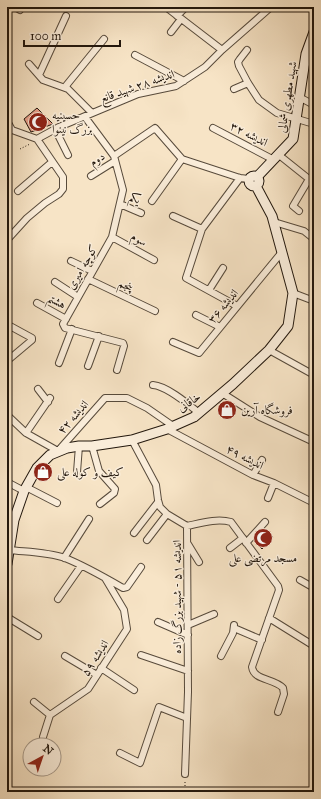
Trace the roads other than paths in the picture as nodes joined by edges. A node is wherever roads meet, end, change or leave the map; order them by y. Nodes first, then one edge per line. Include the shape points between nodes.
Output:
1 (15, 7) edge
2 (22, 7) edge
3 (166, 7) edge
4 (186, 7) edge
5 (271, 7) edge
6 (66, 16) dead end
7 (179, 17) junction
8 (171, 32) dead end
9 (314, 32) edge
10 (104, 39) dead end
11 (222, 50) junction
12 (247, 50) dead end
13 (135, 55) dead end
14 (305, 61) junction
15 (29, 64) dead end
16 (314, 64) edge
17 (39, 75) junction
18 (184, 81) junction
19 (248, 83) junction
20 (65, 87) junction
21 (234, 89) dead end
22 (299, 97) junction
23 (314, 105) edge
24 (92, 112) junction
25 (85, 117) junction
26 (296, 118) junction
27 (7, 121) edge
28 (314, 124) edge
29 (213, 128) dead end
30 (56, 129) junction
31 (10, 130) edge
32 (37, 139) junction
33 (68, 155) dead end
34 (276, 157) junction
35 (115, 158) junction
36 (182, 159) junction
37 (52, 162) junction
38 (91, 176) dead end
39 (240, 178) junction
40 (311, 179) edge
41 (254, 181) junction
42 (18, 191) dead end
43 (152, 201) dead end
44 (120, 204) junction
45 (299, 211) dead end
46 (141, 213) dead end
47 (173, 216) dead end
48 (274, 222) junction
49 (202, 229) junction
50 (8, 237) edge
51 (112, 237) junction
52 (314, 239) edge
53 (282, 252) junction
54 (154, 260) dead end
55 (71, 261) dead end
56 (223, 268) dead end
57 (92, 271) junction
58 (88, 278) junction
59 (55, 282) dead end
60 (209, 290) junction
61 (293, 293) junction
62 (78, 297) junction
63 (314, 301) edge
64 (37, 303) dead end
65 (237, 306) junction
66 (155, 311) dead end
67 (196, 315) dead end
68 (66, 319) junction
69 (10, 326) dead end
70 (220, 327) junction
71 (72, 329) junction
72 (99, 336) junction
73 (173, 342) dead end
74 (268, 350) junction
75 (7, 361) edge
76 (59, 363) dead end
77 (88, 366) dead end
78 (117, 370) dead end
79 (314, 375) edge
80 (153, 385) dead end
81 (38, 388) dead end
82 (222, 393) junction
83 (105, 398) joint
84 (198, 413) junction
85 (7, 414) edge
86 (170, 427) junction
87 (26, 433) junction
88 (132, 440) junction
89 (314, 442) edge
90 (79, 446) junction
91 (92, 446) junction
92 (58, 451) junction
93 (262, 460) dead end
94 (77, 472) dead end
95 (253, 475) junction
96 (7, 482) edge
97 (274, 483) junction
98 (25, 489) junction
99 (268, 498) dead end
100 (57, 502) dead end
101 (158, 502) junction
102 (314, 503) edge
103 (100, 504) dead end
104 (167, 514) junction
105 (11, 519) edge
106 (89, 519) dead end
107 (265, 522) dead end
108 (187, 526) junction
109 (134, 533) dead end
110 (147, 540) dead end
111 (245, 540) junction
112 (187, 543) junction
113 (230, 548) dead end
114 (9, 550) junction
115 (64, 558) junction
116 (199, 562) dead end
117 (7, 564) edge
118 (81, 566) junction
119 (142, 567) dead end
120 (105, 578) junction
121 (300, 580) dead end
122 (314, 588) edge
123 (58, 599) dead end
124 (214, 614) dead end
125 (7, 617) edge
126 (269, 618) junction
127 (158, 622) dead end
128 (188, 625) junction
129 (188, 635) junction
130 (38, 636) dead end
131 (262, 640) junction
132 (314, 646) edge
133 (141, 655) dead end
134 (65, 656) dead end
135 (221, 656) dead end
136 (101, 668) junction
137 (188, 671) junction
138 (97, 675) junction
139 (134, 690) dead end
140 (34, 702) dead end
141 (278, 712) dead end
142 (50, 715) junction
143 (187, 718) junction
144 (43, 737) dead end
145 (120, 753) dead end
146 (185, 774) road end

1 - 2 street via 20,10
3 - 7 street
4 - 7 street
5 - 11 street, اندیشه ۲۸ شهید قانع
6 - 17 street
7 - 8 street
7 - 11 street
9 - 14 main road, شهید مطهری شمالی
10 - 20 street
11 - 18 street, اندیشه ۲۸ شهید قانع via 205,67
12 - 19 street via 238,62
13 - 18 street
14 - 16 street
14 - 22 main road, شهید مطهری شمالی
15 - 17 street
17 - 20 street via 43,80
18 - 24 street, اندیشه ۲۸ شهید قانع via 176,86 138,94
19 - 21 street
19 - 26 street via 259,100 277,112
20 - 24 street
22 - 23 street
22 - 26 main road, شهید مطهری شمالی
24 - 25 street, اندیشه ۲۸ شهید قانع
25 - 30 street, اندیشه ۲۸ شهید قانع
25 - 35 street
26 - 28 street
26 - 34 main road, شهید مطهری شمالی via 293,139
27 - 31 street
29 - 34 street, اندیشه ۳۲
30 - 32 street, اندیشه ۲۸ شهید قانع
30 - 33 street
31 - 32 street
32 - 37 street
34 - 40 street, اندیشه ۳۲
34 - 41 main road, شهید مطهری شمالی
35 - 36 street, دوم via 155,128
35 - 38 street, دوم
35 - 44 street, کوچه امیری via 123,190
36 - 39 street
36 - 43 street
37 - 42 street
37 - 50 street via 63,177 64,189 27,218
39 - 41 street
39 - 49 street
40 - 45 street via 293,206
41 - 48 main road, خاقانی
44 - 46 street, یکم
44 - 51 street, کوچه امیری
47 - 49 street
48 - 52 street via 304,231
48 - 53 main road, خاقانی
49 - 60 street via 186,278
51 - 54 street, سوم
51 - 57 street, کوچه امیری
53 - 61 main road, خاقانی
53 - 65 street, اندیشه ۳۶
55 - 57 street
56 - 60 street
57 - 58 street, کوچه امیری
58 - 62 street, کوچه امیری
58 - 66 street, پنجم
59 - 62 street
60 - 65 street
61 - 63 street
61 - 74 main road, خاقانی via 288,326
62 - 68 street, کوچه امیری
64 - 68 street, هشتم
65 - 70 street, اندیشه ۳۶
67 - 70 street
68 - 71 street via 63,326
69 - 75 street via 32,340
70 - 73 street, اندیشه ۳۶ via 199,352
71 - 72 street
71 - 76 street
72 - 77 street
72 - 78 street via 124,344
74 - 79 street
74 - 82 main road, خاقانی
80 - 84 street via 158,385
81 - 87 street via 49,400
82 - 84 main road, خاقانی
82 - 89 street via 260,417
83 - 86 street, اندیشه ۴۹ via 127,398 147,408
83 - 92 street, اندیشه ۴۲
84 - 86 main road, خاقانی
85 - 87 street
86 - 88 main road, خاقانی
86 - 95 street, اندیشه ۴۹
87 - 92 street
88 - 91 main road, خاقانی
88 - 101 street, اندیشه ۵۱ - شهید بزرگ زاده via 156,485
90 - 91 main road, خاقانی
90 - 92 main road, خاقانی
90 - 94 street
91 - 103 street via 100,471 115,489 114,493
92 - 98 main road, خاقانی via 50,454 42,462
93 - 95 street
95 - 97 street, اندیشه ۴۹
96 - 98 street
97 - 99 street
97 - 102 street, اندیشه ۴۹
98 - 100 street
98 - 105 main road, خاقانی
101 - 104 street, اندیشه ۵۱ - شهید بزرگ زاده
101 - 109 street
104 - 108 street, اندیشه ۵۱ - شهید بزرگ زاده
104 - 110 street
105 - 114 main road, خاقانی
106 - 115 street
107 - 111 street
108 - 111 street via 227,521 233,524
108 - 112 street, اندیشه ۵۱ - شهید بزرگ زاده
111 - 113 street
111 - 126 street via 278,586 279,590
112 - 116 street
112 - 128 street, اندیشه ۵۱ - شهید بزرگ زاده
114 - 115 street
114 - 117 main road, خاقانی
115 - 118 street
118 - 120 street
118 - 123 street
119 - 120 street via 125,588
120 - 136 street, اندیشه ۵۹ via 124,610 127,629
121 - 122 street
124 - 128 street
125 - 130 street
126 - 131 street
126 - 132 street
127 - 129 street
128 - 129 street, اندیشه ۵۱ - شهید بزرگ زاده
129 - 137 street, اندیشه ۵۱ - شهید بزرگ زاده
131 - 135 street via 234,627
131 - 141 street via 252,667 253,672 275,681 283,688 284,694
133 - 137 street
134 - 138 street
136 - 138 street, اندیشه ۵۹
136 - 139 street
137 - 143 street, اندیشه ۵۱ - شهید بزرگ زاده
138 - 142 street, اندیشه ۵۹ via 88,689
140 - 142 street
142 - 144 street
143 - 145 street via 160,707 140,763
143 - 146 street, اندیشه ۵۱ - شهید بزرگ زاده

